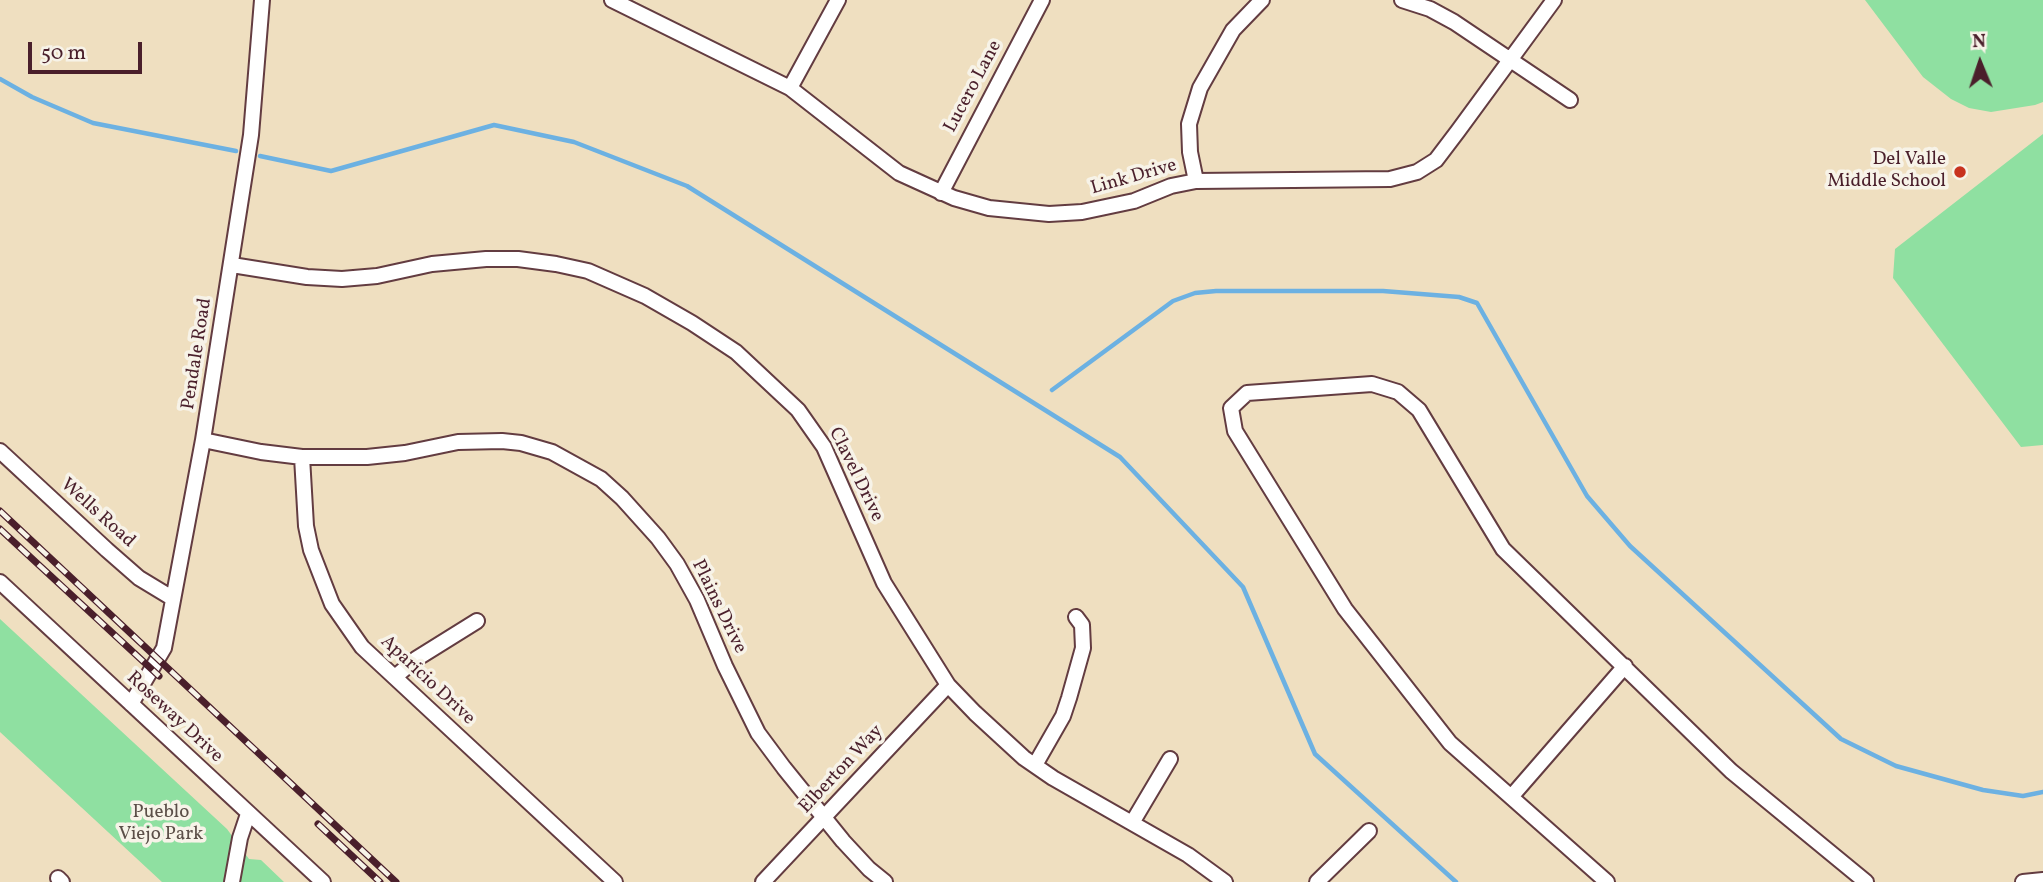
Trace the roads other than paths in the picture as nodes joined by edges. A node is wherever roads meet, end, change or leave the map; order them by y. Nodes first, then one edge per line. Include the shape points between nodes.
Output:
1 (262, 0) edge
2 (612, 0) edge
3 (838, 0) edge
4 (1042, 0) edge
5 (1262, 0) edge
6 (1402, 0) edge
7 (1555, 0) edge
8 (1510, 61) junction
9 (790, 88) junction
10 (1570, 100) dead end
11 (1196, 181) junction
12 (941, 193) junction
13 (232, 265) junction
14 (203, 440) junction
15 (0, 451) edge
16 (302, 457) junction
17 (0, 582) edge
18 (172, 598) junction
19 (1076, 617) dead end
20 (477, 621) dead end
21 (1625, 666) junction
22 (394, 677) junction
23 (948, 685) junction
24 (131, 704) junction
25 (1170, 759) dead end
26 (1035, 765) junction
27 (1511, 797) junction
28 (248, 814) junction
29 (824, 818) junction
30 (1132, 823) junction
31 (1369, 831) dead end
32 (321, 881) edge
33 (232, 882) edge
34 (615, 882) edge
35 (763, 882) edge
36 (885, 882) edge
37 (1225, 882) edge
38 (1317, 882) edge
39 (1607, 882) edge
40 (1866, 882) edge

1 - 13 street, Pendale Road via 251,135
2 - 9 street, Link Drive
3 - 9 street
4 - 12 street, Lucero Lane
5 - 11 street via 1233,30 1200,88 1189,124
6 - 8 street via 1454,22
7 - 8 street, Link Drive
8 - 10 street
8 - 11 street, Link Drive via 1436,160 1417,172 1390,179
9 - 12 street, Link Drive via 882,162
11 - 12 street, Link Drive via 1134,201 1049,214 989,208
13 - 14 street, Pendale Road
13 - 23 street, Clavel Drive via 342,279 432,264 518,258 588,271 692,323 767,379 818,438 884,583
14 - 16 street, Plains Drive
14 - 18 street, Pendale Road
15 - 18 street, Wells Road via 139,578
16 - 22 street, Aparicio Drive via 306,526 320,577 332,604 362,647
16 - 29 street, Plains Drive via 367,457 458,442 502,441 552,452 601,479 677,564 758,733
17 - 24 street, Roseway Drive
18 - 24 street, Pendale Road via 164,648
19 - 26 street via 1082,625 1083,648 1073,685 1063,716
20 - 22 street
21 - 27 street
21 - 27 street via 1503,549 1419,410 1398,392 1372,384 1247,393 1231,408 1235,431 1345,609 1450,743
21 - 40 street via 1731,771
22 - 34 street, Aparicio Drive
23 - 26 street, Clavel Drive via 996,734
23 - 29 street, Elberton Way
24 - 28 street, Roseway Drive
25 - 30 street
26 - 30 street, Clavel Drive
27 - 39 street
28 - 32 street, Roseway Drive
28 - 33 street
29 - 35 street, Elberton Way
29 - 36 street, Plains Drive
30 - 37 street, Clavel Drive
31 - 38 street

